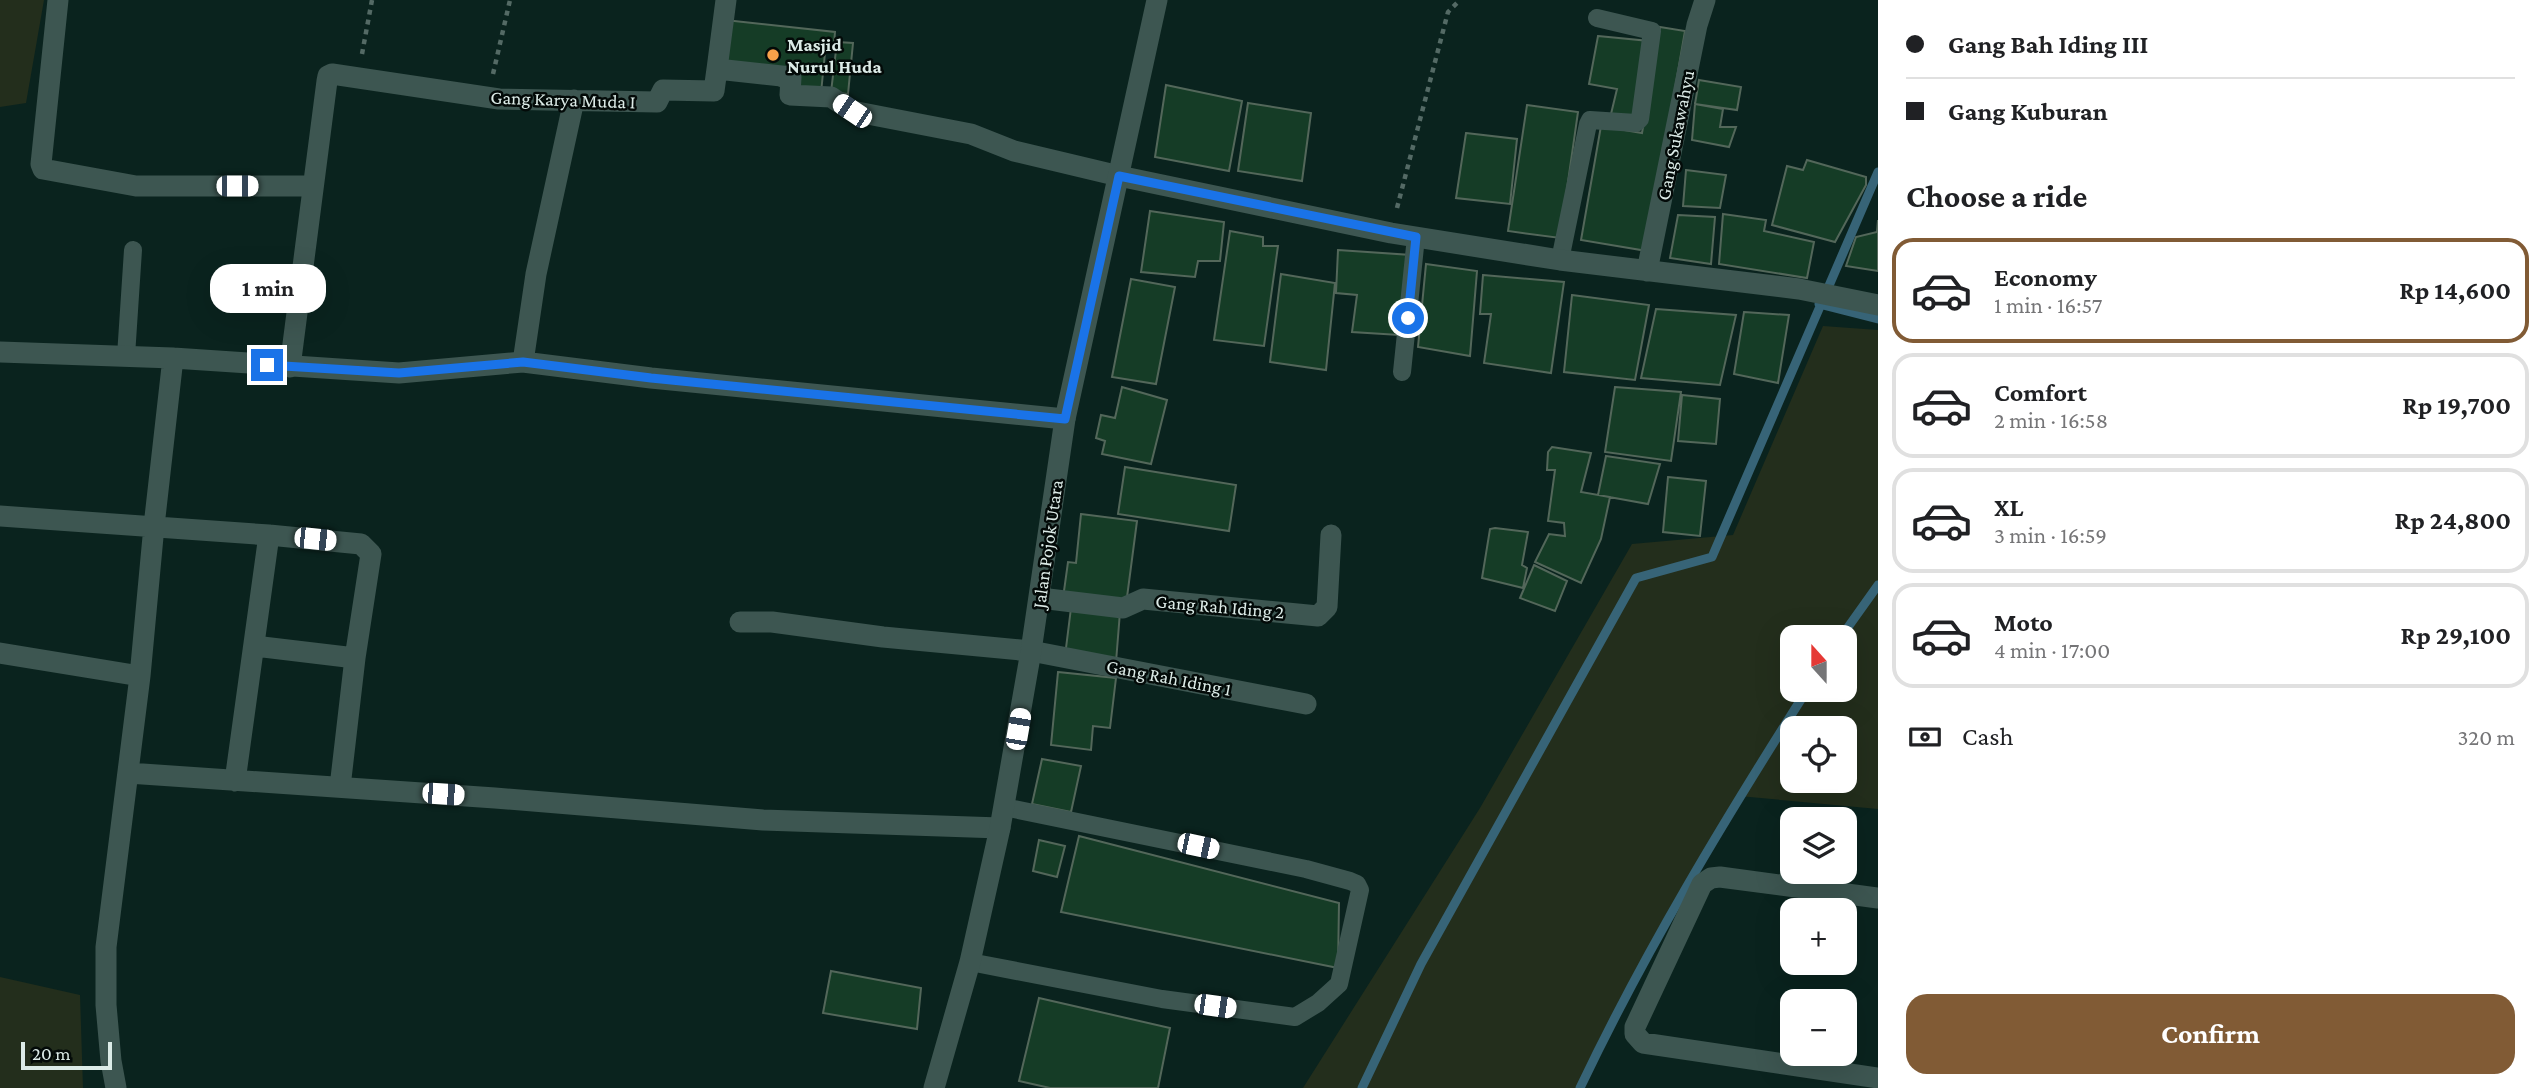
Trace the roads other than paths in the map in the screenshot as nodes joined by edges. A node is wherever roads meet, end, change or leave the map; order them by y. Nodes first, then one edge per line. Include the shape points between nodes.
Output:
1 (58, 0) edge
2 (726, 0) edge
3 (1157, 0) edge
4 (1705, 0) edge
5 (1597, 18) dead end
6 (717, 69) junction
7 (574, 100) junction
8 (1119, 176) junction
9 (313, 186) junction
10 (1416, 237) junction
11 (133, 250) dead end
12 (1560, 260) junction
13 (1647, 271) junction
14 (1871, 304) edge
15 (0, 352) edge
16 (126, 356) junction
17 (173, 358) junction
18 (523, 362) junction
19 (290, 367) junction
20 (1402, 372) dead end
21 (1065, 419) junction
22 (0, 516) edge
23 (154, 526) junction
24 (269, 535) junction
25 (1331, 536) dead end
26 (1040, 598) junction
27 (740, 622) dead end
28 (254, 646) junction
29 (1031, 651) junction
30 (0, 653) edge
31 (355, 658) junction
32 (140, 676) junction
33 (1306, 704) dead end
34 (128, 774) junction
35 (235, 781) junction
36 (340, 787) junction
37 (1004, 807) junction
38 (1000, 828) junction
39 (1878, 898) edge
40 (970, 962) junction
41 (1878, 1078) edge
42 (116, 1088) edge
43 (934, 1088) edge

1 - 9 street via 43,169 136,186
2 - 6 street
3 - 8 street, Jalan Pojok Utara
4 - 13 street, Gang Sukawahyu
5 - 12 lane via 1652,31 1640,120 1590,120
6 - 7 street, Gang Karya Muda I via 714,90 663,90 657,102
6 - 8 street via 791,77 790,95 831,97 852,111 971,134 1014,151
7 - 9 street, Gang Karya Muda I via 488,97 332,74 328,76
7 - 18 street via 536,274
8 - 10 street
8 - 21 street, Jalan Pojok Utara
9 - 19 street, Gang Karya Muda I
10 - 12 street
10 - 20 lane
11 - 16 lane
12 - 13 street
13 - 14 street via 1799,289
15 - 16 street
16 - 17 street
17 - 19 street
17 - 23 street
18 - 19 street via 399,373
18 - 21 street
21 - 26 street, Jalan Pojok Utara
22 - 23 street
23 - 24 street
23 - 32 street
24 - 28 street
24 - 31 street via 361,544 371,554
25 - 26 street, Gang Rah Iding 2 via 1327,607 1318,615 1143,599 1123,608
26 - 29 street, Jalan Pojok Utara
27 - 29 street, Gang Rah Iding 1
28 - 31 street
28 - 35 street
29 - 33 street, Gang Rah Iding 1
29 - 37 street, Jalan Pojok Utara
30 - 32 street
31 - 36 street
32 - 34 street
34 - 35 street
34 - 42 street via 106,947 106,1005
35 - 36 street
36 - 38 street via 763,820
37 - 38 street, Jalan Pojok Utara
37 - 40 lane via 1306,869 1350,881 1360,890 1339,984 1295,1017 1162,999
38 - 40 street, Jalan Pojok Utara
39 - 41 street via 1711,878 1702,884 1635,1034 1643,1043
40 - 43 street, Jalan Pojok Utara

